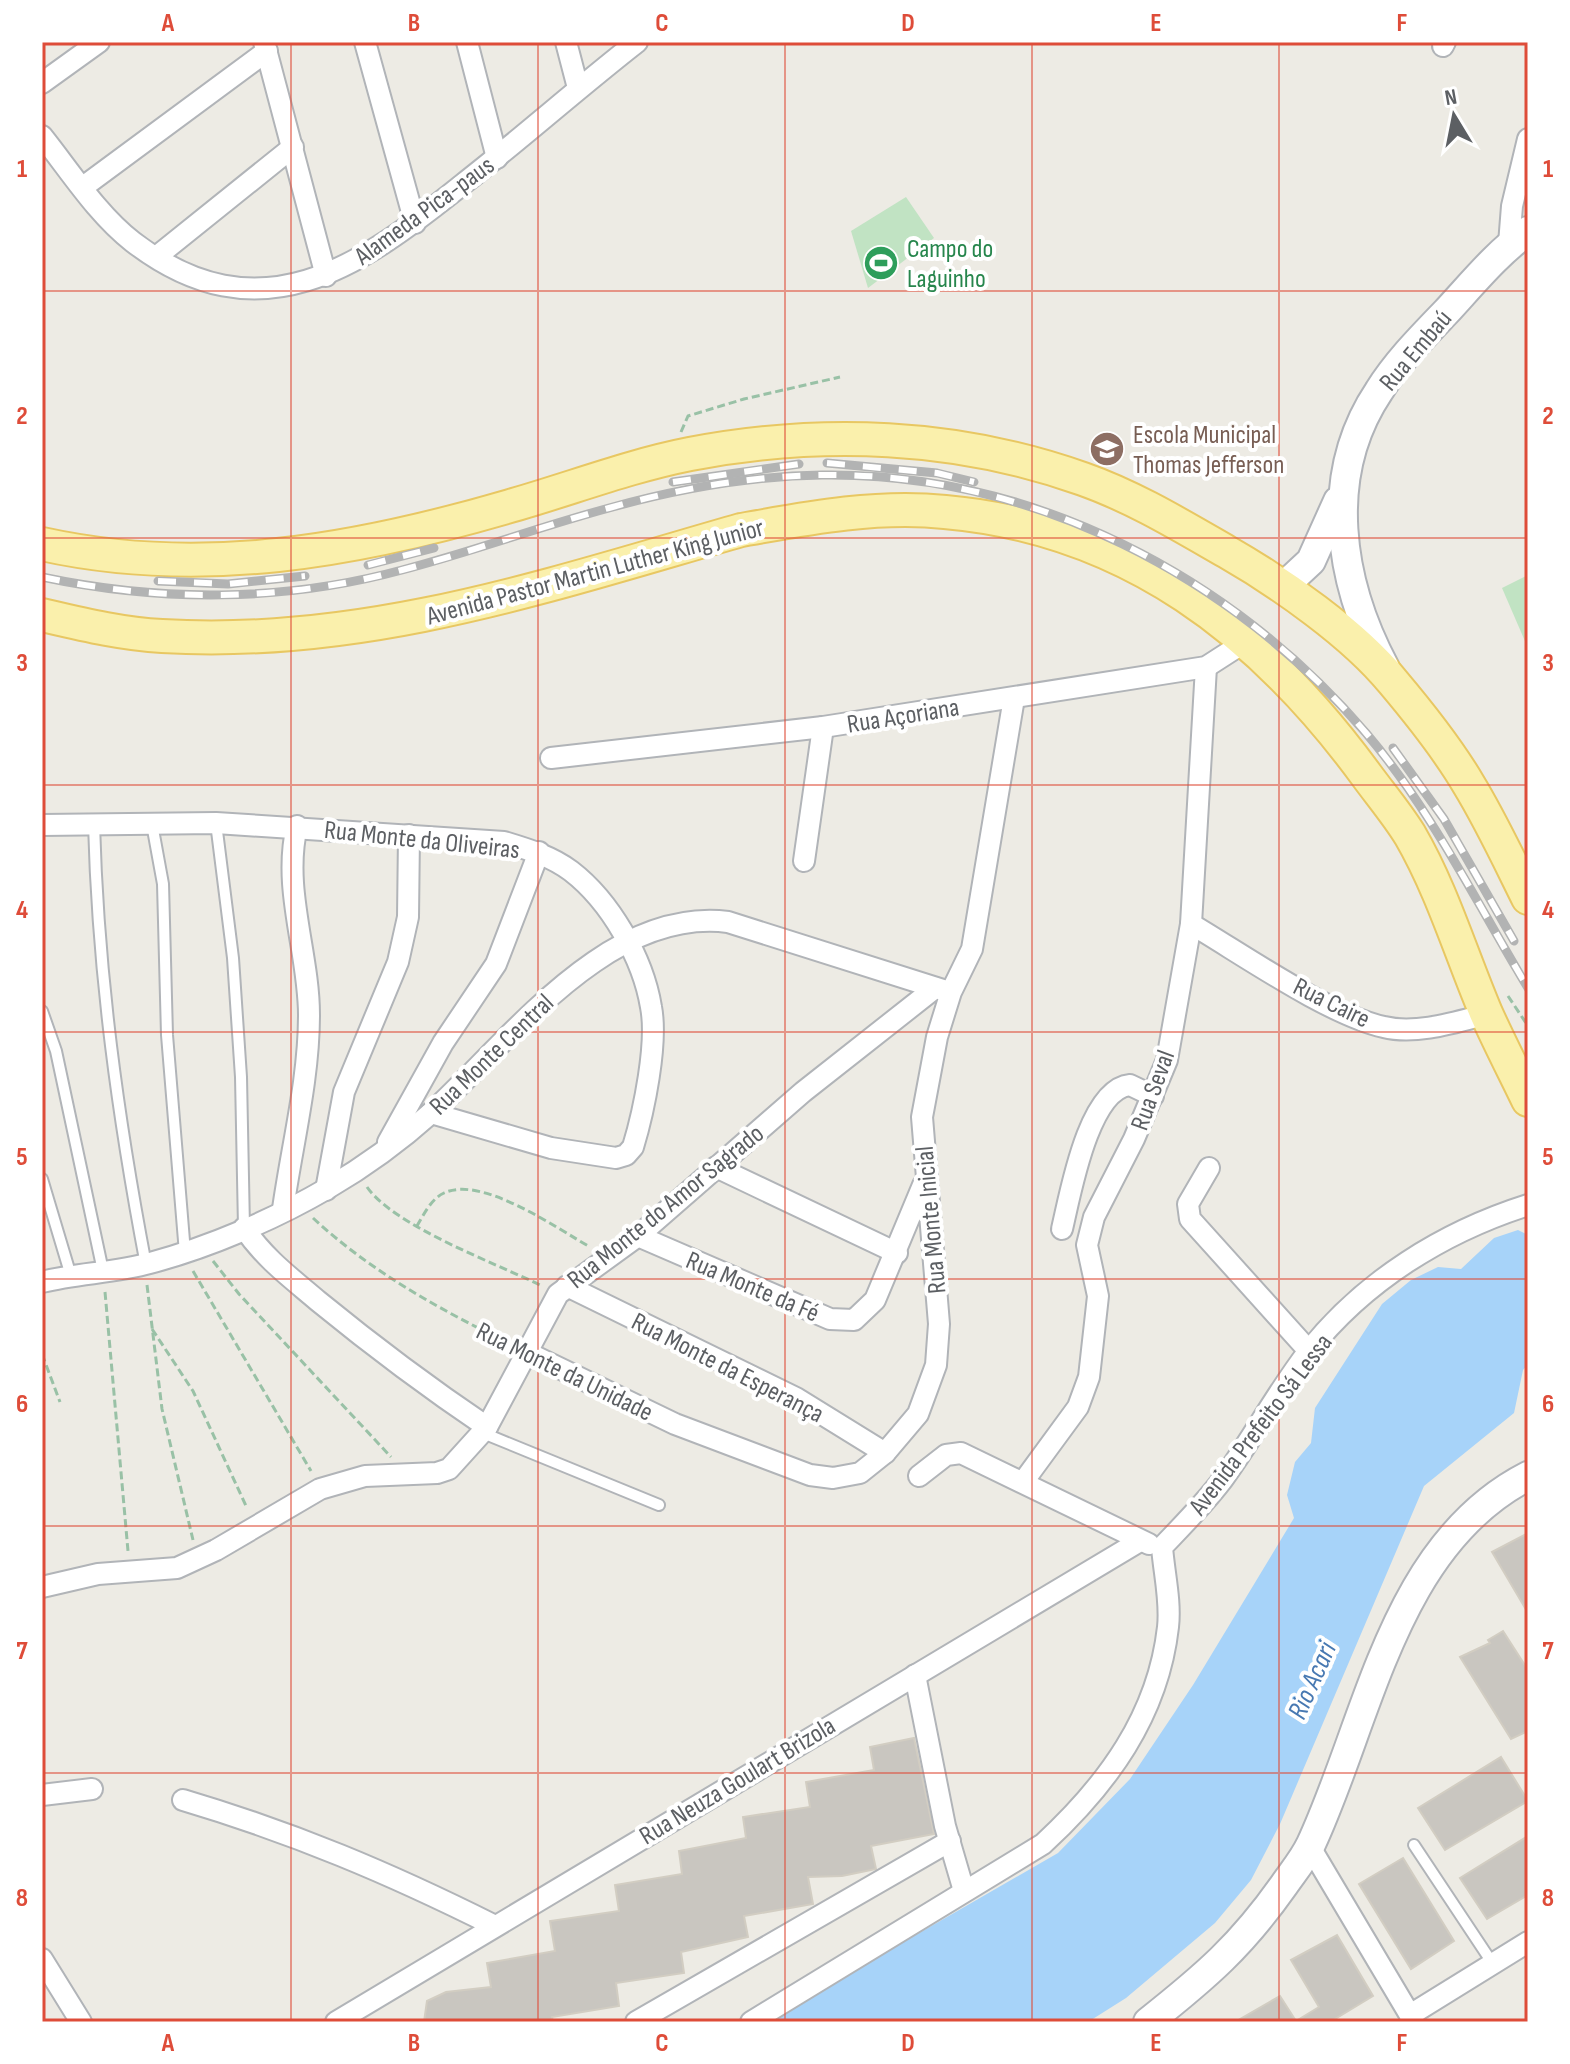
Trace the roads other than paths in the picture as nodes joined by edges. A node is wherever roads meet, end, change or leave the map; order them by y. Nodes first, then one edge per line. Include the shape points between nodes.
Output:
1 (99, 42) edge
2 (365, 42) edge
3 (467, 42) edge
4 (566, 42) edge
5 (637, 42) edge
6 (265, 46) edge
7 (42, 83) edge
8 (578, 88) junction
9 (42, 136) edge
10 (1528, 139) edge
11 (293, 147) junction
12 (497, 158) junction
13 (83, 187) junction
14 (415, 223) junction
15 (1519, 238) edge
16 (156, 257) junction
17 (326, 276) junction
18 (1342, 493) junction
19 (42, 544) edge
20 (1283, 587) junction
21 (42, 615) edge
22 (1248, 640) junction
23 (1206, 667) junction
24 (1391, 679) junction
25 (1014, 698) junction
26 (823, 727) junction
27 (551, 758) dead end
28 (216, 823) junction
29 (94, 824) junction
30 (152, 824) junction
31 (42, 825) edge
32 (297, 826) junction
33 (409, 835) junction
34 (539, 852) junction
35 (804, 861) dead end
36 (1528, 898) edge
37 (1191, 924) junction
38 (628, 943) junction
39 (943, 990) junction
40 (42, 1011) edge
41 (1487, 1014) junction
42 (1153, 1096) junction
43 (1528, 1100) edge
44 (431, 1113) junction
45 (385, 1148) junction
46 (716, 1167) junction
47 (1209, 1168) dead end
48 (926, 1178) junction
49 (42, 1179) edge
50 (326, 1190) junction
51 (1528, 1205) edge
52 (290, 1207) junction
53 (244, 1228) junction
54 (1062, 1229) dead end
55 (638, 1236) junction
56 (195, 1249) junction
57 (897, 1253) junction
58 (146, 1265) junction
59 (103, 1271) junction
60 (44, 1276) edge
61 (71, 1276) junction
62 (562, 1290) junction
63 (1309, 1351) junction
64 (526, 1352) junction
65 (485, 1430) junction
66 (885, 1453) junction
67 (860, 1473) joint
68 (919, 1476) dead end
69 (1528, 1476) edge
70 (1023, 1482) junction
71 (659, 1505) dead end
72 (1140, 1541) junction
73 (1162, 1547) junction
74 (42, 1587) edge
75 (915, 1675) junction
76 (92, 1789) dead end
77 (42, 1795) edge
78 (183, 1800) dead end
79 (950, 1841) junction
80 (1414, 1845) dead end
81 (1310, 1847) junction
82 (964, 1891) junction
83 (493, 1925) junction
84 (1528, 1942) edge
85 (42, 1959) edge
86 (1493, 1964) junction
87 (1412, 2019) edge
88 (81, 2022) edge
89 (336, 2022) edge
90 (636, 2022) edge
91 (751, 2022) edge
92 (1148, 2022) edge

1 - 7 street
2 - 14 street
3 - 12 street
4 - 8 street
5 - 8 street, Alameda Pica-paus
6 - 11 street
6 - 13 street
8 - 12 street, Alameda Pica-paus
9 - 13 street, Alameda Pica-paus
10 - 15 street via 1512,206
11 - 16 street
11 - 17 street
12 - 14 street, Alameda Pica-paus
13 - 16 street, Alameda Pica-paus via 131,240
14 - 17 street, Alameda Pica-paus via 376,251
15 - 18 street, Rua Embaú via 1417,342 1379,391 1352,447
16 - 17 street, Alameda Pica-paus via 204,280 246,287
18 - 20 street, Rua Embaú via 1311,561
18 - 24 street, Rua Embaú via 1356,596
19 - 20 main road via 186,562 296,555 405,533 687,455 829,437 928,443 1083,479 1151,508
20 - 24 main road
21 - 22 main road, Avenida Pastor Martin Luther King Junior via 161,636 325,633 468,607 741,530 865,511 945,511 1023,524 1081,543 1154,576
22 - 23 street, Rua Açoriana
22 - 41 main road, Avenida Pastor Martin Luther King Junior via 1339,739 1410,835
23 - 25 street, Rua Açoriana
23 - 37 street, Rua Seval
24 - 36 main road via 1468,783
25 - 26 street, Rua Açoriana
25 - 39 street, Rua Monte Inicial via 972,949
26 - 27 street, Rua Açoriana
26 - 35 street
28 - 30 street, Rua Monte da Oliveiras
28 - 32 street, Rua Monte da Oliveiras
28 - 53 lane via 233,958
29 - 30 street, Rua Monte da Oliveiras
29 - 31 street, Rua Monte da Oliveiras
29 - 58 lane via 111,1068
30 - 56 lane via 163,884 167,1035
32 - 33 street, Rua Monte da Oliveiras
32 - 52 street via 292,882 309,1023
33 - 34 street, Rua Monte da Oliveiras via 504,842
33 - 50 street via 410,883 398,962 344,1092
34 - 38 street, Rua Monte da Oliveiras via 592,891
34 - 45 street via 496,964 412,1094
37 - 41 street, Rua Caire via 1310,993 1387,1028 1454,1023
37 - 42 street, Rua Seval via 1167,1060
38 - 39 street, Rua Monte Central via 685,922 728,922
38 - 44 street, Rua Monte Central via 531,1012
38 - 44 street, Rua Monte da Oliveiras via 652,1009 652,1035 636,1137 626,1155 551,1148
39 - 46 street, Rua Monte do Amor Sagrado via 814,1083
39 - 48 street, Rua Monte Inicial via 924,1102
40 - 59 lane via 56,1051
41 - 43 main road, Avenida Pastor Martin Luther King Junior
42 - 54 street via 1130,1085 1107,1097 1076,1168
42 - 70 street, Rua Seval via 1094,1217 1087,1245 1098,1296 1089,1377 1078,1407
44 - 45 street, Rua Monte Central
45 - 50 street, Rua Monte Central
46 - 55 street, Rua Monte do Amor Sagrado
46 - 57 street
47 - 63 street via 1188,1204 1190,1219
48 - 57 street, Rua Monte da Fé
48 - 66 street, Rua Monte Inicial via 939,1324 936,1365 918,1414
49 - 61 lane
50 - 52 street, Rua Monte Central
51 - 63 street, Avenida Prefeito Sá Lessa via 1446,1237 1398,1268
52 - 53 street, Rua Monte Central
53 - 56 street, Rua Monte Central
53 - 65 street via 260,1252 341,1320
55 - 57 street, Rua Monte da Fé via 840,1321 867,1312
55 - 62 street, Rua Monte do Amor Sagrado
56 - 58 street, Rua Monte Central
58 - 59 street, Rua Monte Central
59 - 61 street, Rua Monte Central
60 - 61 street, Rua Monte Central
62 - 64 street, Rua Monte do Amor Sagrado
62 - 66 street, Rua Monte da Esperança via 796,1398
63 - 73 street, Avenida Prefeito Sá Lessa via 1222,1479
64 - 65 street, Rua Monte do Amor Sagrado
64 - 67 street, Rua Monte da Unidade via 675,1424 783,1467 833,1478
65 - 71 lane
65 - 74 street, Rua Monte do Amor Sagrado via 449,1469 365,1476 320,1489 177,1568 75,1578
66 - 67 street, Rua Monte Inicial
68 - 70 street via 956,1452
69 - 81 street via 1487,1503 1450,1540 1416,1588
70 - 72 street
72 - 73 street
72 - 75 street, Rua Neuza Goulart Brizola
73 - 82 street via 1166,1637 1125,1754 1043,1844
75 - 79 street
75 - 83 street, Rua Neuza Goulart Brizola
76 - 77 street
78 - 83 street via 366,1863
79 - 82 street
79 - 90 street
80 - 86 lane
81 - 87 street
81 - 92 street via 1254,1927 1217,1967
82 - 91 street
83 - 89 street, Rua Neuza Goulart Brizola
84 - 86 street
85 - 88 street
86 - 87 street

